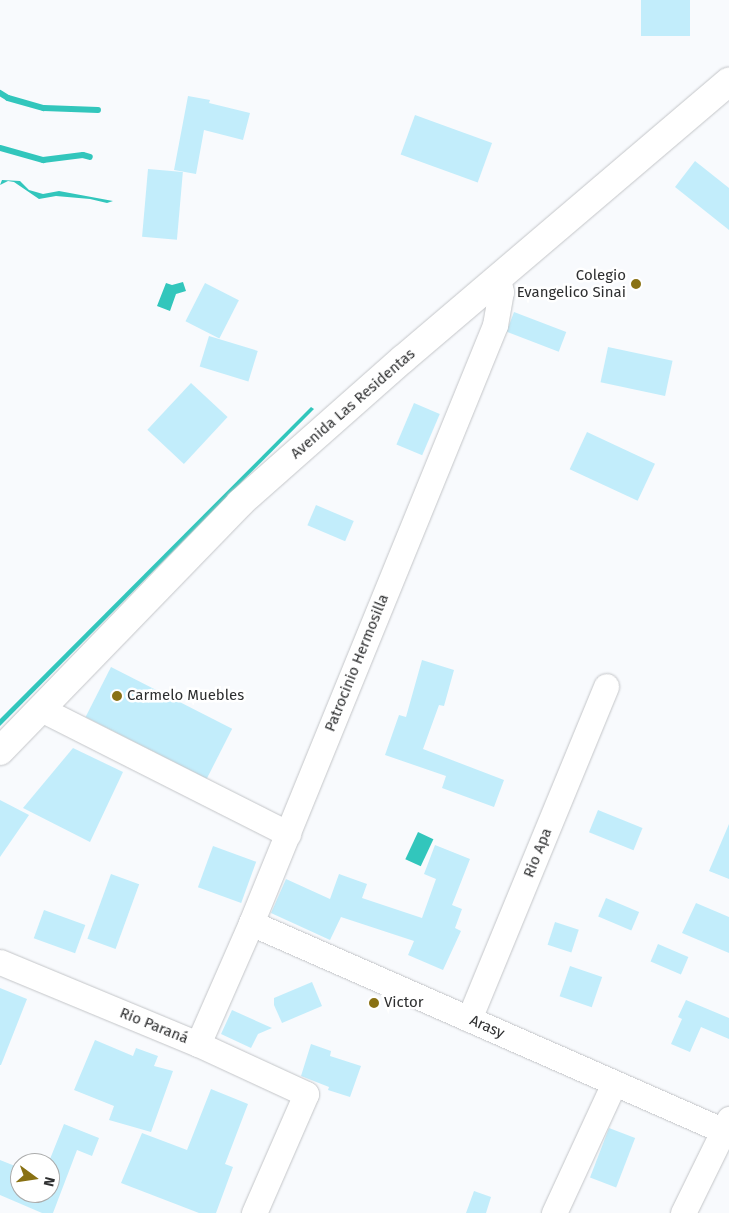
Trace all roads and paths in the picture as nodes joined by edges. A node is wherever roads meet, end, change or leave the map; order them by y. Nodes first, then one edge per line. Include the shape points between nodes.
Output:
1 (729, 82) edge
2 (498, 278) junction
3 (606, 686) dead end
4 (41, 710) junction
5 (0, 751) edge
6 (288, 834) junction
7 (251, 923) junction
8 (0, 962) edge
9 (469, 1019) junction
10 (198, 1044) junction
11 (614, 1083) junction
12 (726, 1125) edge
13 (254, 1213) edge
14 (554, 1213) edge
15 (683, 1213) edge

1 - 2 main road, Avenida Las Residentas
2 - 4 main road, Avenida Las Residentas via 240,503
2 - 6 street, Patrocinio Hermosilla via 501,292 495,325
3 - 9 street, Rio Apa
4 - 5 main road, Avenida Las Residentas
4 - 6 street
6 - 7 street, Patrocinio Hermosilla
7 - 9 street, Arasy
7 - 10 street, Patrocinio Hermosilla
8 - 10 street, Rio Paraná
9 - 11 street, Arasy
10 - 13 street, Rio Paraná via 306,1094
11 - 12 street, Arasy
11 - 14 street
12 - 15 street

